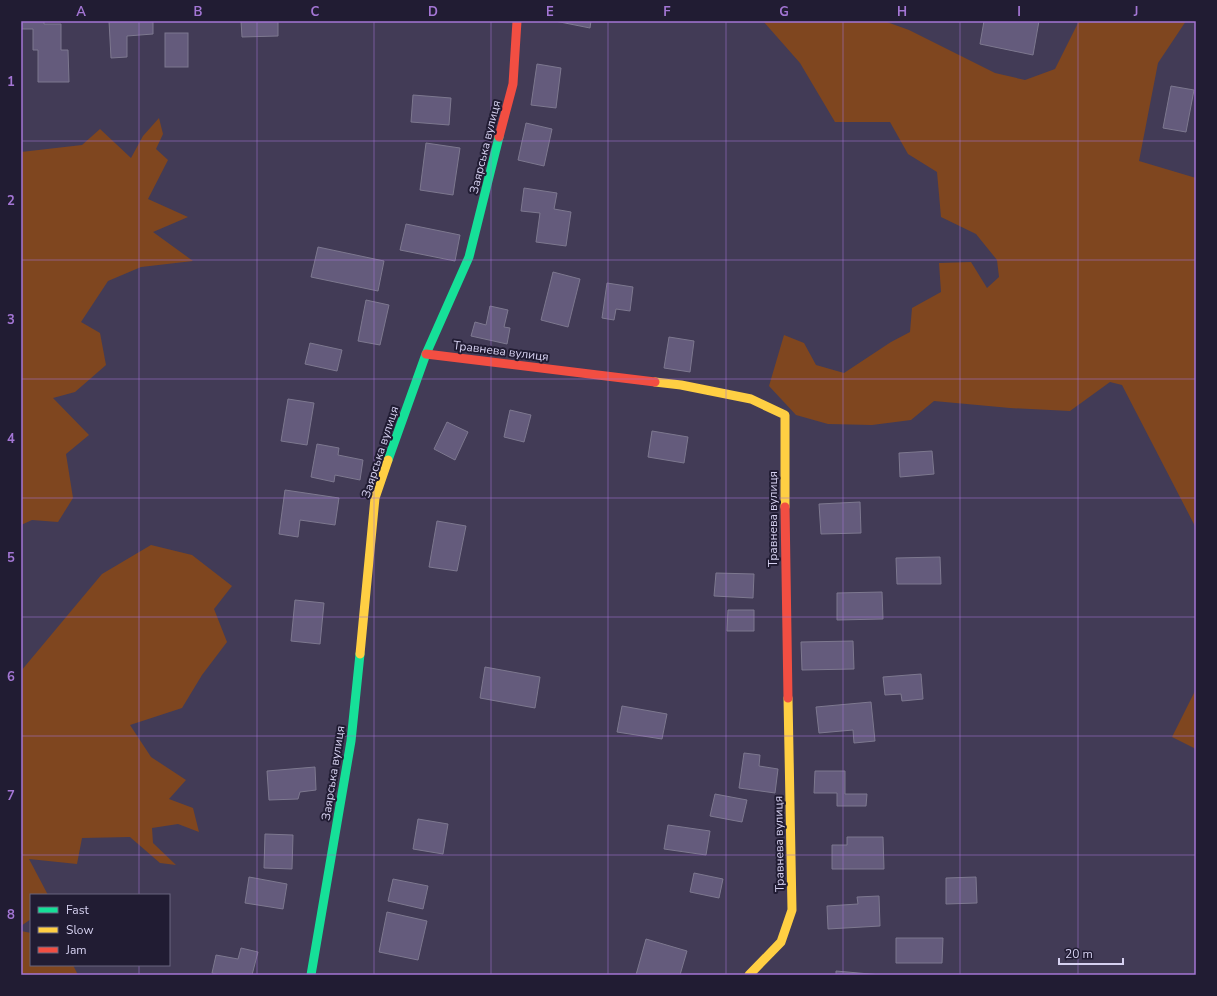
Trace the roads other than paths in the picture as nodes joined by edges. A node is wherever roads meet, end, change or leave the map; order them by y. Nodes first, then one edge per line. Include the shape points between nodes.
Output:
1 (517, 21) edge
2 (426, 354) junction
3 (311, 975) edge
4 (749, 975) edge

1 - 2 street, Заярська вулиця via 513,84 469,257
2 - 3 street, Заярська вулиця via 375,498 351,741
2 - 4 street, Травнева вулиця via 681,385 751,399 785,415 785,569 792,910 781,942

